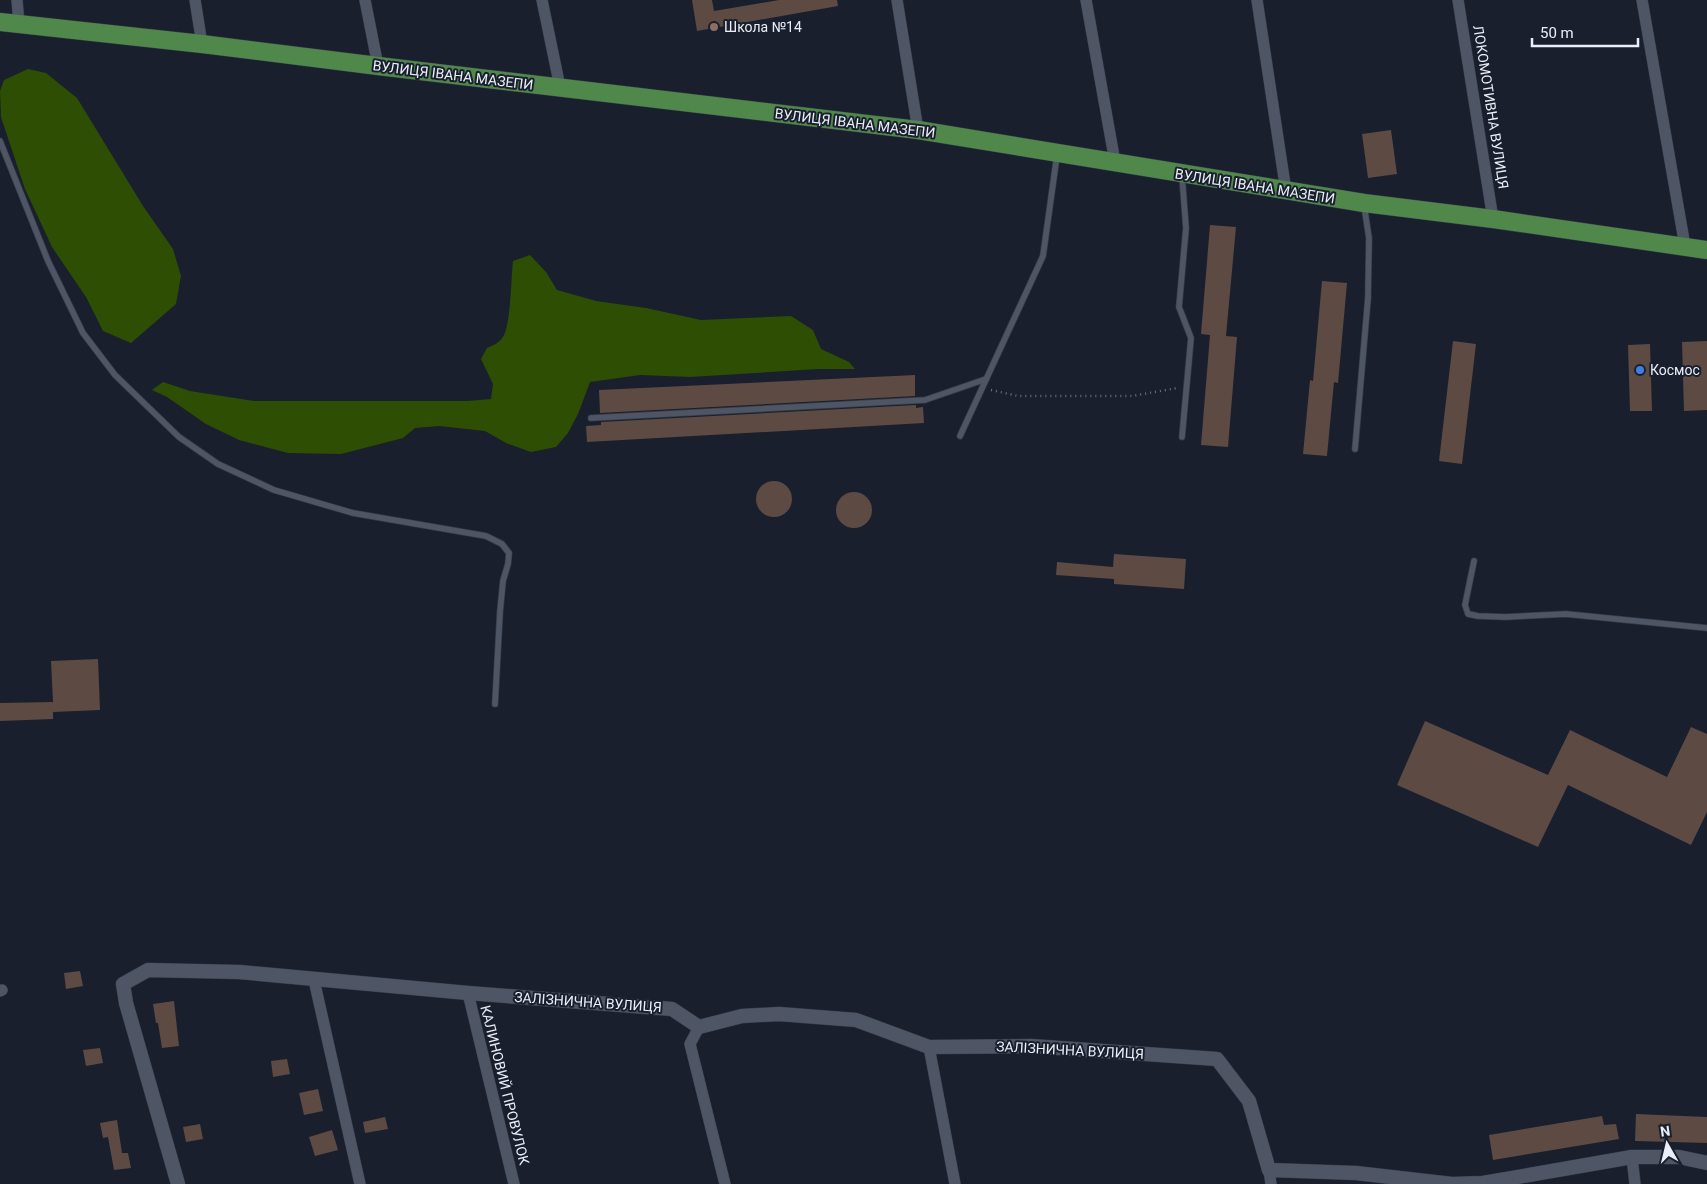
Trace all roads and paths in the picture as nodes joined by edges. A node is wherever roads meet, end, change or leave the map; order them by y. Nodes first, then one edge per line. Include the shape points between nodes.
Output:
1 (17, 0) edge
2 (195, 0) edge
3 (365, 0) edge
4 (542, 0) edge
5 (897, 0) edge
6 (1086, 0) edge
7 (1257, 0) edge
8 (1458, 0) edge
9 (1642, 0) edge
10 (0, 22) edge
11 (19, 24) junction
12 (202, 44) junction
13 (378, 66) junction
14 (560, 87) junction
15 (918, 130) junction
16 (0, 141) edge
17 (1057, 153) junction
18 (1115, 162) junction
19 (1182, 174) junction
20 (1286, 191) junction
21 (1364, 203) junction
22 (1493, 219) junction
23 (1685, 246) junction
24 (1707, 250) edge
25 (986, 379) junction
26 (1186, 386) junction
27 (982, 388) junction
28 (592, 418) dead end
29 (960, 436) dead end
30 (1182, 437) dead end
31 (1355, 449) dead end
32 (1474, 561) dead end
33 (1707, 628) edge
34 (495, 704) dead end
35 (314, 980) junction
36 (468, 993) junction
37 (699, 1027) junction
38 (929, 1048) junction
39 (1632, 1157) junction
40 (1707, 1163) edge
41 (1270, 1177) edge
42 (178, 1184) edge
43 (360, 1184) edge
44 (514, 1184) edge
45 (725, 1184) edge
46 (955, 1184) edge
47 (1636, 1184) edge

1 - 11 street
2 - 12 street
3 - 13 street
4 - 14 street
5 - 15 street
6 - 18 street
7 - 20 street
8 - 22 street, ЛОКОМОТИВНА ВУЛИЦЯ
9 - 23 street
10 - 11 main road, ВУЛИЦЯ ІВАНА МАЗЕПИ
11 - 12 main road, ВУЛИЦЯ ІВАНА МАЗЕПИ
12 - 13 main road, ВУЛИЦЯ ІВАНА МАЗЕПИ
13 - 14 main road, ВУЛИЦЯ ІВАНА МАЗЕПИ
14 - 15 main road, ВУЛИЦЯ ІВАНА МАЗЕПИ
15 - 17 main road, ВУЛИЦЯ ІВАНА МАЗЕПИ
16 - 34 lane via 48,261 83,334 115,375 179,437 218,464 274,490 354,513 486,536 502,544 509,553 500,612
17 - 18 main road, ВУЛИЦЯ ІВАНА МАЗЕПИ
17 - 25 lane via 1043,256
18 - 19 main road, ВУЛИЦЯ ІВАНА МАЗЕПИ
19 - 20 main road, ВУЛИЦЯ ІВАНА МАЗЕПИ
19 - 26 lane via 1186,228 1179,307 1191,338
20 - 21 main road, ВУЛИЦЯ ІВАНА МАЗЕПИ
21 - 22 main road, ВУЛИЦЯ ІВАНА МАЗЕПИ
21 - 31 lane via 1369,238 1368,298
22 - 23 main road, ВУЛИЦЯ ІВАНА МАЗЕПИ
23 - 24 main road, ВУЛИЦЯ ІВАНА МАЗЕПИ
25 - 27 lane
25 - 28 lane via 925,400
26 - 27 path via 1132,396 1018,396
26 - 30 lane
27 - 29 lane
32 - 33 lane via 1465,605 1468,614 1505,617 1566,614
35 - 36 street, ЗАЛІЗНИЧНА ВУЛИЦЯ
35 - 42 street, ЗАЛІЗНИЧНА ВУЛИЦЯ via 239,972 148,970 123,984
35 - 43 street
36 - 37 street, ЗАЛІЗНИЧНА ВУЛИЦЯ via 672,1009
36 - 44 street, КАЛИНОВИЙ ПРОВУЛОК
37 - 38 street, ЗАЛІЗНИЧНА ВУЛИЦЯ via 742,1016 779,1014 856,1020
37 - 45 street via 690,1044
38 - 41 street, ЗАЛІЗНИЧНА ВУЛИЦЯ via 1031,1046 1217,1059 1249,1101
38 - 46 street
39 - 40 street, ЗАЛІЗНИЧНА ВУЛИЦЯ via 1679,1157
39 - 41 street, ЗАЛІЗНИЧНА ВУЛИЦЯ via 1483,1183 1460,1184 1356,1173
39 - 47 street

